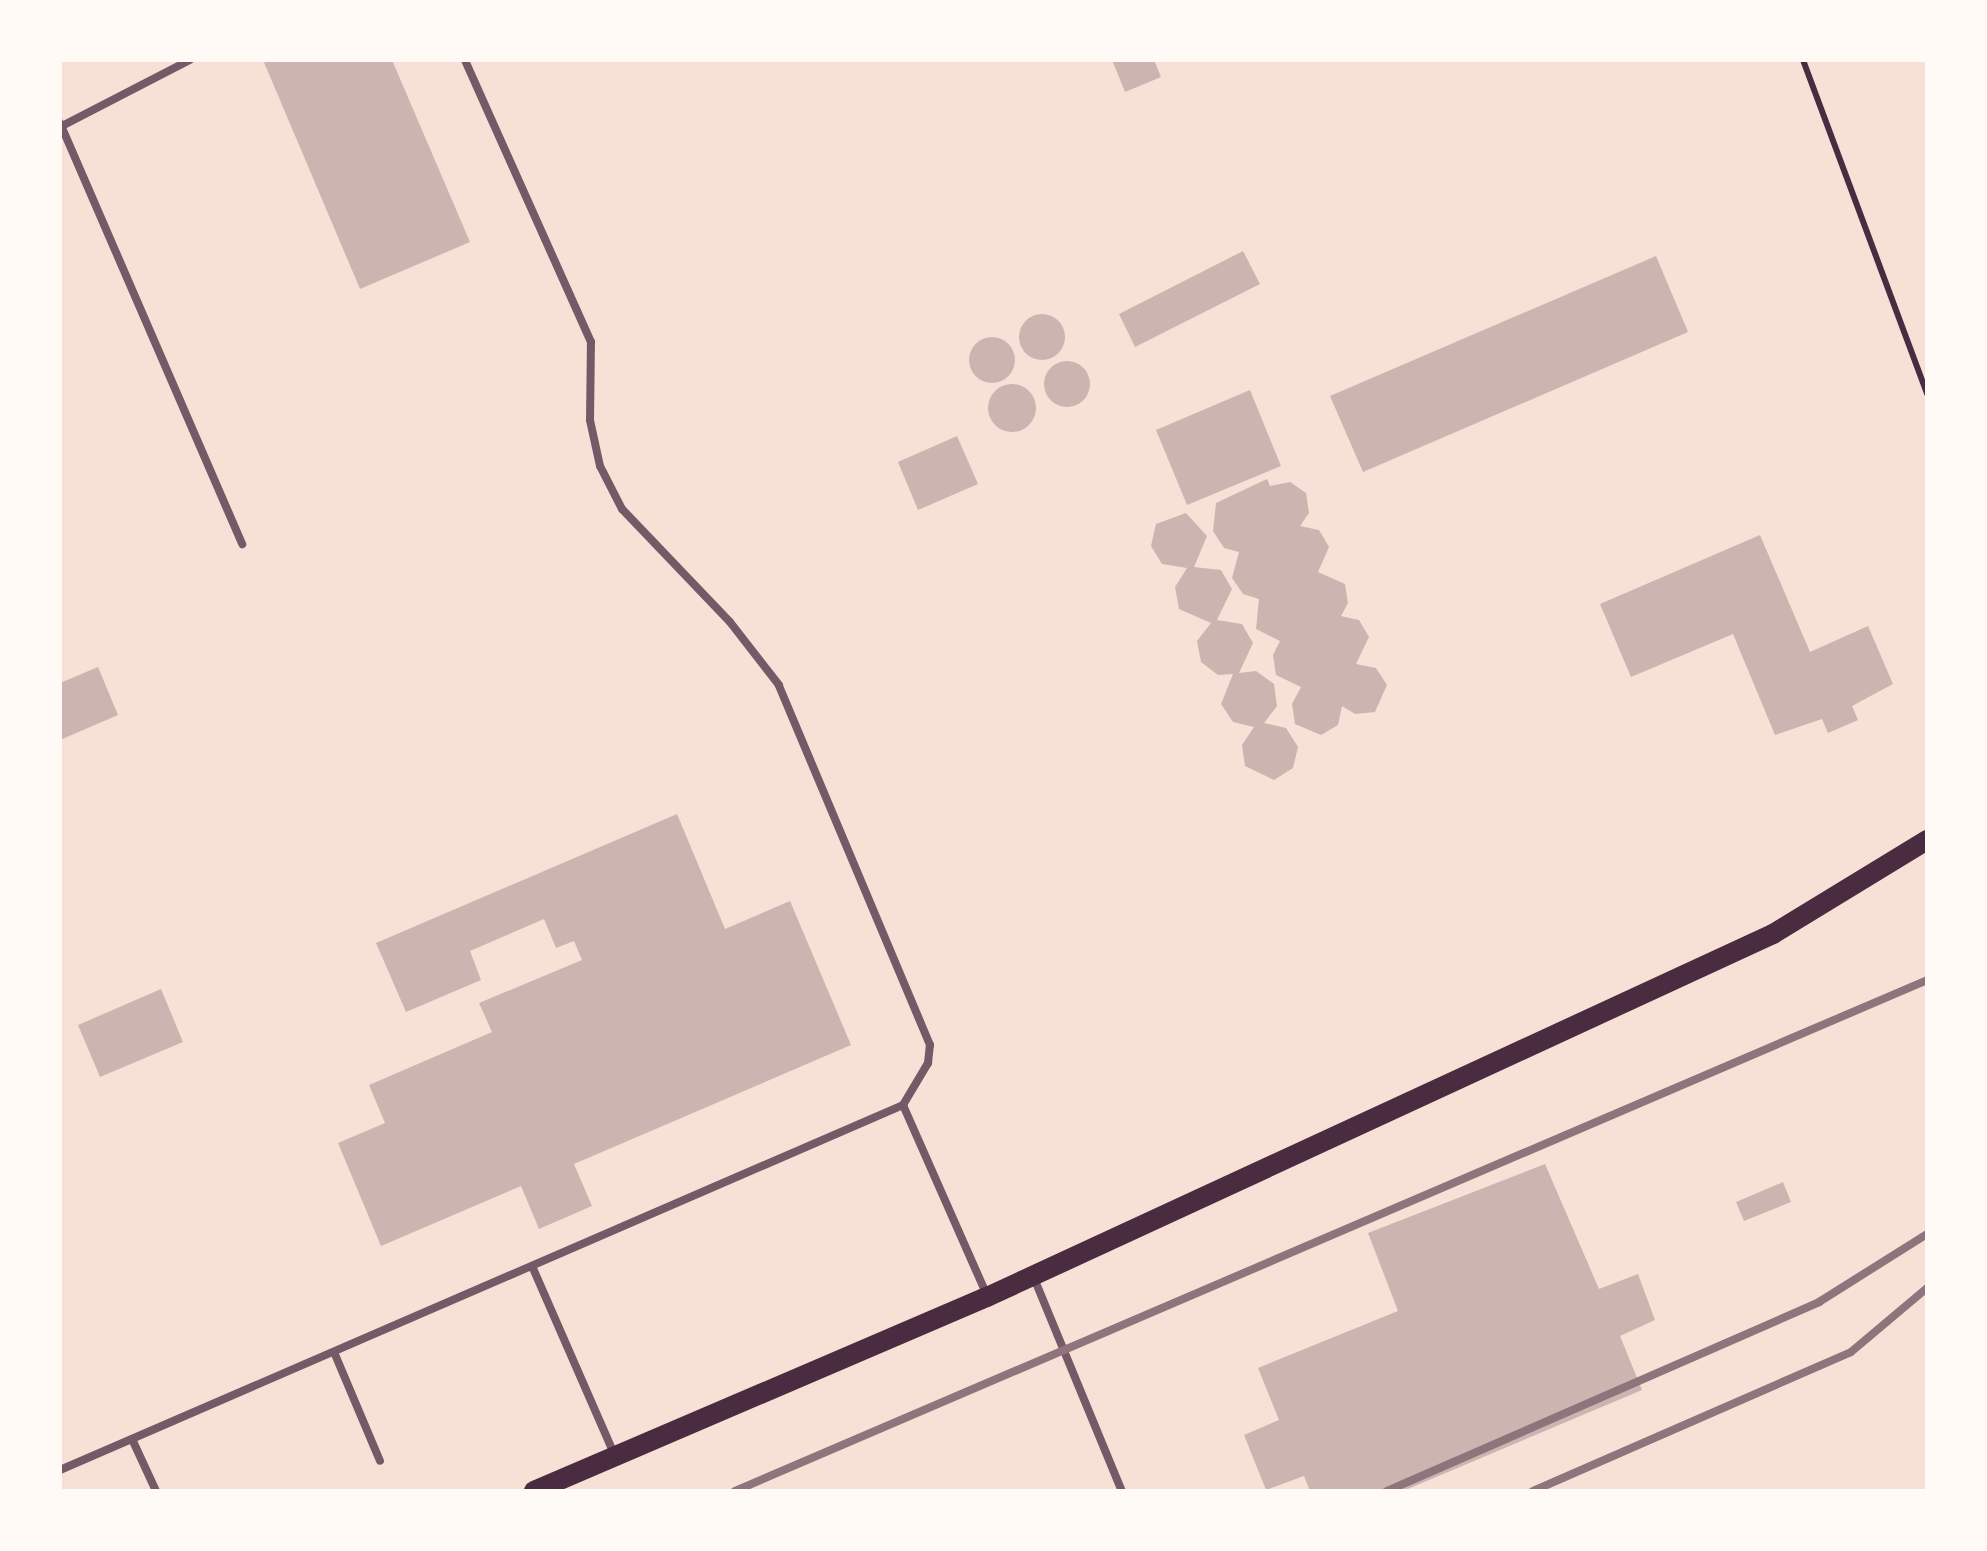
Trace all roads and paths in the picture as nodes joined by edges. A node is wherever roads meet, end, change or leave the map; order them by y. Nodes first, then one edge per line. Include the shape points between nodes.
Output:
1 (190, 60) edge
2 (465, 60) edge
3 (1803, 60) edge
4 (60, 126) edge
5 (1927, 394) edge
6 (242, 544) dead end
7 (1927, 840) edge
8 (903, 1105) junction
9 (532, 1266) junction
10 (1033, 1276) junction
11 (988, 1297) junction
12 (334, 1352) junction
13 (132, 1439) junction
14 (615, 1456) junction
15 (380, 1460) dead end
16 (60, 1470) edge
17 (156, 1491) edge
18 (534, 1491) edge
19 (1122, 1491) edge

1 - 4 lane
2 - 8 lane via 591,342 590,420 600,466 622,509 754,650 787,703 930,1045 922,1081
3 - 5 path
4 - 6 lane
7 - 10 main road via 1773,934
8 - 9 lane
8 - 11 lane
9 - 12 lane
9 - 14 lane
10 - 11 main road
10 - 19 lane
11 - 14 main road
12 - 13 lane
12 - 15 lane
13 - 16 lane
13 - 17 lane
14 - 18 main road

